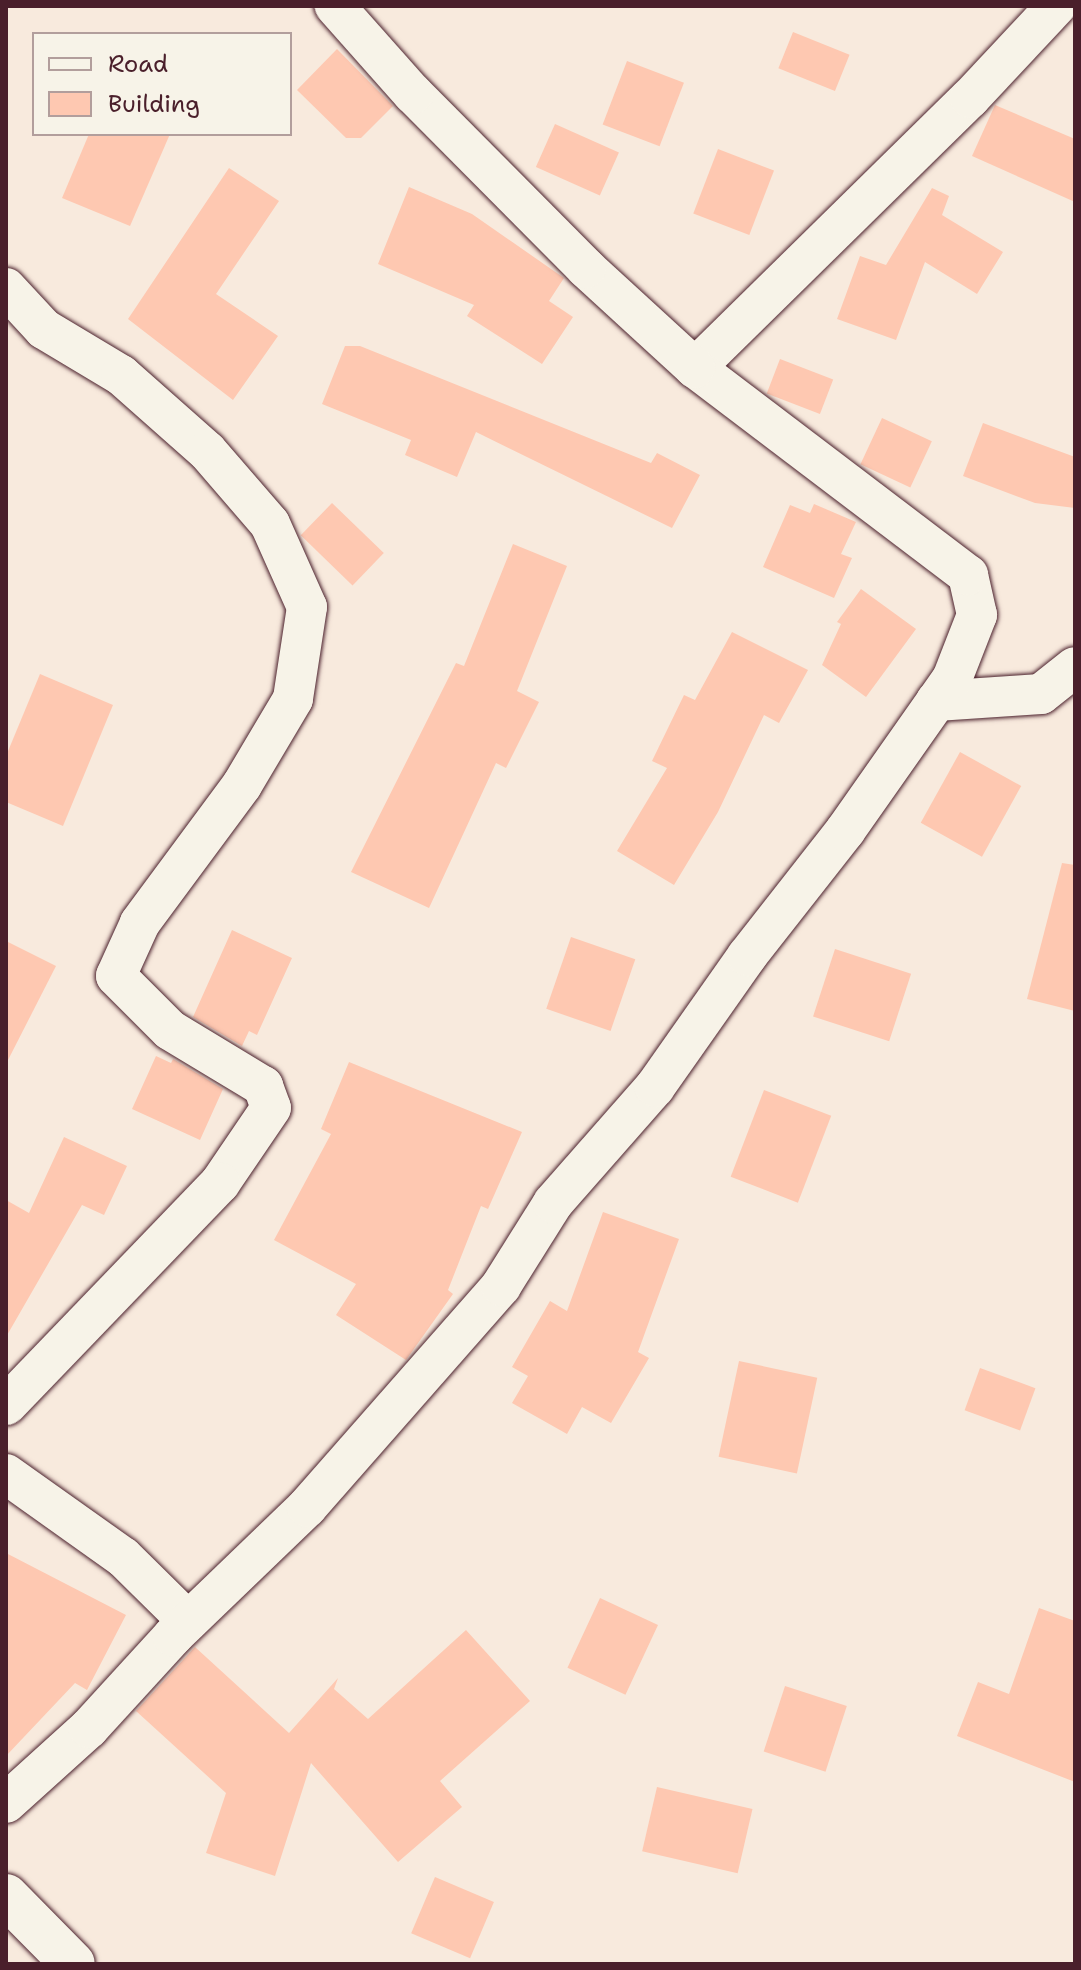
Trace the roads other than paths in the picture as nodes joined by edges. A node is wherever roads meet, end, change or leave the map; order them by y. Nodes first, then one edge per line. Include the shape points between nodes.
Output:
1 (335, 6) edge
2 (1056, 6) edge
3 (6, 288) edge
4 (695, 368) junction
5 (1075, 667) edge
6 (936, 701) junction
7 (6, 1405) edge
8 (6, 1474) edge
9 (188, 1621) junction
10 (6, 1803) edge
11 (6, 1896) edge
12 (73, 1964) edge

1 - 4 street via 564,247
2 - 4 street via 970,98
3 - 7 street via 44,329 121,375 207,451 270,524 307,607 293,699 242,785 140,923 116,976 170,1030 263,1086 271,1108 220,1183
4 - 6 street via 968,575 977,615 952,679
5 - 6 street via 1041,694
6 - 9 street via 655,1087 553,1203 501,1286 307,1507
8 - 9 street via 123,1557
9 - 10 street via 89,1728
11 - 12 main road

